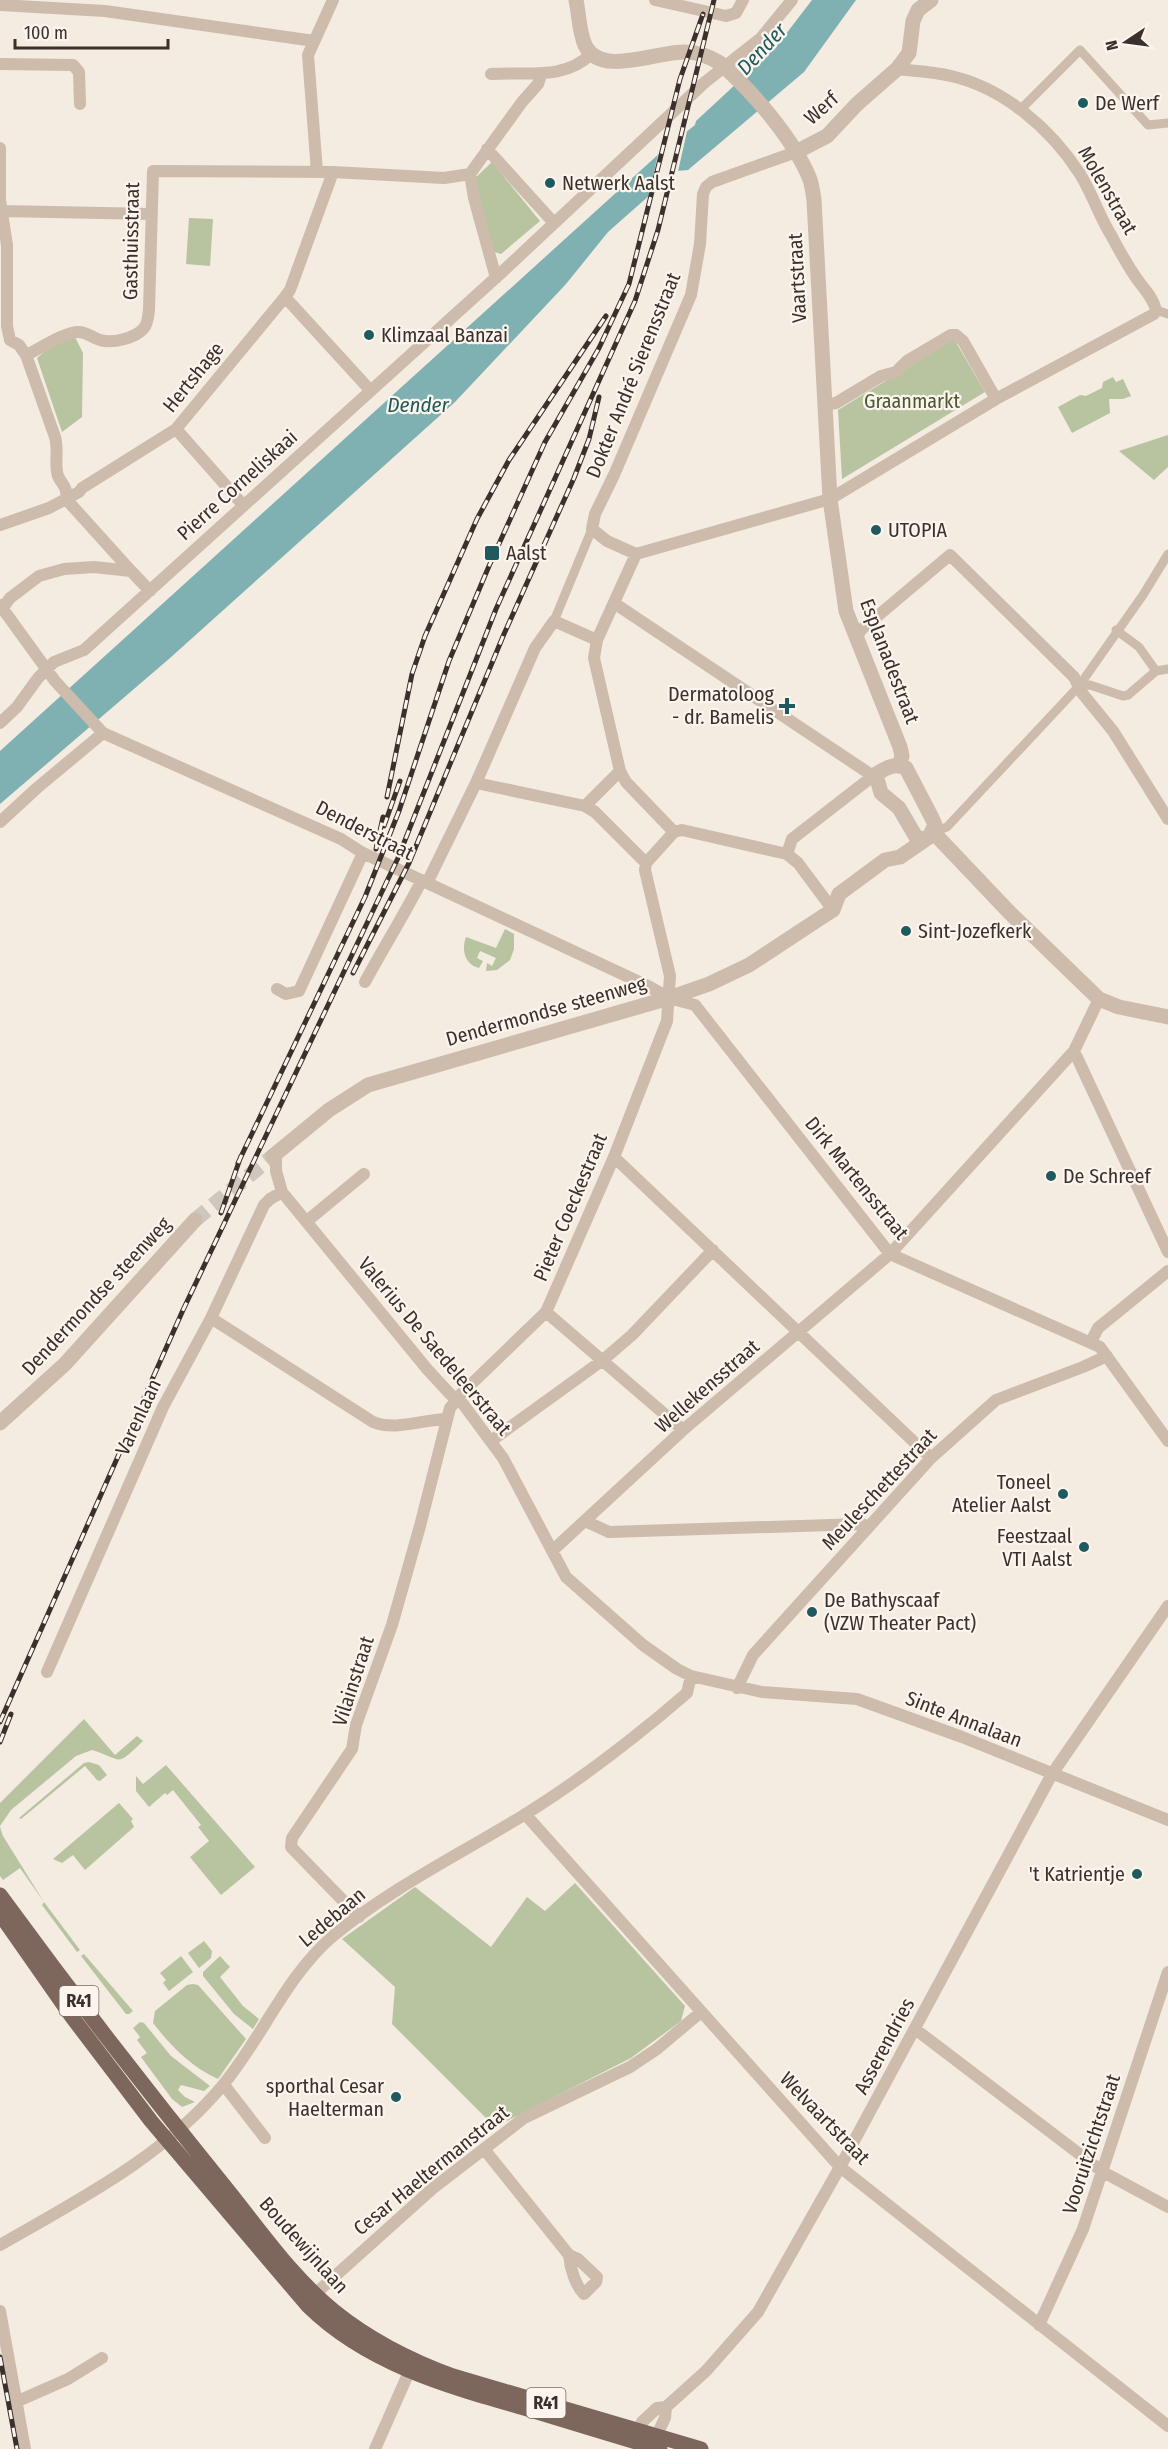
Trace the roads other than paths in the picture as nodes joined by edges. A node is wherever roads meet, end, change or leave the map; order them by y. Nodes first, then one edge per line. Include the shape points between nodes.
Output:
1 (333, 0) edge
2 (576, 0) edge
3 (655, 0) edge
4 (743, 0) edge
5 (792, 0) edge
6 (925, 2) edge
7 (9, 3) edge
8 (314, 40) junction
9 (591, 54) junction
10 (0, 63) edge
11 (897, 69) junction
12 (729, 72) junction
13 (491, 74) dead end
14 (541, 75) junction
15 (80, 104) dead end
16 (1021, 110) junction
17 (1168, 123) edge
18 (0, 148) edge
19 (487, 149) junction
20 (796, 152) junction
21 (317, 172) junction
22 (333, 172) junction
23 (470, 174) junction
24 (3, 211) junction
25 (151, 214) junction
26 (554, 223) junction
27 (498, 275) junction
28 (285, 297) junction
29 (1164, 312) edge
30 (5, 341) edge
31 (26, 355) junction
32 (370, 390) junction
33 (996, 399) junction
34 (824, 405) junction
35 (176, 429) junction
36 (66, 499) junction
37 (830, 499) junction
38 (243, 505) junction
39 (0, 525) edge
40 (592, 529) junction
41 (636, 554) junction
42 (1168, 554) edge
43 (131, 571) junction
44 (150, 591) junction
45 (614, 603) junction
46 (1, 607) edge
47 (554, 621) junction
48 (1116, 630) junction
49 (855, 638) junction
50 (597, 640) junction
51 (1168, 669) edge
52 (46, 670) junction
53 (1156, 671) junction
54 (1078, 686) junction
55 (0, 723) edge
56 (103, 733) junction
57 (899, 765) junction
58 (620, 771) junction
59 (873, 776) junction
60 (476, 783) junction
61 (585, 806) junction
62 (1168, 819) edge
63 (0, 822) edge
64 (912, 828) junction
65 (674, 832) junction
66 (929, 835) junction
67 (363, 853) junction
68 (787, 854) junction
69 (900, 857) junction
70 (646, 863) junction
71 (425, 881) junction
72 (833, 910) junction
73 (365, 982) dead end
74 (277, 989) dead end
75 (669, 998) junction
76 (1099, 999) junction
77 (1168, 1017) edge
78 (1074, 1051) junction
79 (275, 1155) joint
80 (614, 1157) junction
81 (364, 1174) dead end
82 (282, 1192) junction
83 (195, 1220) tunnel mouth
84 (307, 1221) junction
85 (714, 1250) junction
86 (1168, 1252) edge
87 (890, 1254) junction
88 (1168, 1271) edge
89 (546, 1312) junction
90 (212, 1318) junction
91 (799, 1333) junction
92 (1091, 1342) junction
93 (1107, 1356) junction
94 (603, 1360) junction
95 (1088, 1365) junction
96 (456, 1400) junction
97 (446, 1419) junction
98 (0, 1423) edge
99 (683, 1430) junction
100 (1168, 1440) edge
101 (491, 1441) junction
102 (931, 1458) junction
103 (585, 1521) junction
104 (869, 1527) junction
105 (552, 1551) junction
106 (1168, 1606) edge
107 (47, 1672) dead end
108 (691, 1676) junction
109 (737, 1688) junction
110 (1052, 1774) junction
111 (525, 1814) junction
112 (1168, 1820) edge
113 (0, 1895) edge
114 (0, 1914) edge
115 (359, 1917) junction
116 (1168, 1972) edge
117 (1164, 1998) edge
118 (701, 2012) junction
119 (915, 2029) junction
120 (224, 2085) junction
121 (179, 2130) junction
122 (265, 2138) dead end
123 (167, 2141) junction
124 (484, 2149) junction
125 (840, 2167) junction
126 (1103, 2172) junction
127 (1168, 2207) edge
128 (0, 2245) edge
129 (569, 2255) dead end
130 (315, 2294) junction
131 (0, 2311) edge
132 (1039, 2325) junction
133 (102, 2358) dead end
134 (411, 2367) junction
135 (18, 2401) junction
136 (666, 2407) junction
137 (1168, 2426) edge
138 (638, 2430) junction
139 (656, 2443) edge
140 (25, 2449) edge
141 (375, 2449) edge
142 (701, 2449) edge

1 - 8 street
2 - 9 street via 583,39
3 - 4 street via 729,16 738,11
5 - 12 street, Pierre Corneliskaai via 761,38 738,54
6 - 11 street, Werf via 913,21 909,53
7 - 8 street via 105,11
8 - 21 street via 308,55
9 - 12 street via 615,62 687,51 710,57
9 - 14 street via 577,65
10 - 15 street via 74,65 80,72
11 - 16 street, Molenstraat via 960,79 986,88
11 - 20 street, Werf via 827,136
12 - 20 street, Werf
12 - 26 street, Pierre Corneliskaai via 704,83
13 - 14 street
14 - 19 street
16 - 17 street via 1080,50 1148,124
16 - 29 street, Molenstraat via 1061,147 1136,278
18 - 24 street
19 - 23 street
19 - 26 street
20 - 34 street, Vaartstraat via 810,179 814,200
20 - 40 street, Dokter André Sierensstraat via 706,187 691,296 595,514
21 - 22 street, Gasthuisstraat
21 - 25 street, Gasthuisstraat via 153,171
22 - 23 street, Gasthuisstraat via 444,178
22 - 28 street, Hertshage
23 - 27 street
24 - 25 street
24 - 30 street via 7,245
25 - 31 street, Gasthuisstraat via 148,322 136,334 114,341 74,333
26 - 27 street, Pierre Corneliskaai
27 - 32 street, Pierre Corneliskaai
28 - 32 street
28 - 35 street, Hertshage
29 - 33 street
30 - 31 street via 19,345
31 - 36 street via 58,446 57,472 66,488
32 - 38 street, Pierre Corneliskaai
33 - 34 street via 963,341 951,335 896,372 881,376 836,403
33 - 37 street
34 - 37 street
35 - 36 street, Hertshage
35 - 38 street
36 - 39 street, Hertshage
36 - 43 street
37 - 41 street
37 - 49 street, Esplanadestraat via 846,611
38 - 44 street, Pierre Corneliskaai
40 - 41 street via 607,541
40 - 47 street
41 - 45 street
42 - 48 street
43 - 44 street
43 - 46 street via 87,567 54,571 34,580
44 - 52 street, Pierre Corneliskaai via 84,650 54,662
45 - 50 street
45 - 59 street
46 - 52 street, Denderstraat
47 - 50 street
47 - 60 street via 535,648
48 - 53 street via 1139,647
48 - 54 street
49 - 54 street via 951,555 1074,677
49 - 57 street, Esplanadestraat via 900,747
50 - 58 street via 594,658
51 - 53 street
52 - 55 street, Pierre Corneliskaai
52 - 56 street, Denderstraat
53 - 54 street via 1123,696 1099,687
54 - 62 street via 1113,731
54 - 66 street via 947,827
56 - 63 street
56 - 67 street, Denderstraat via 341,838
57 - 59 street
57 - 66 street via 906,768 932,818 934,825
58 - 61 street
58 - 65 street
59 - 64 street via 881,793 899,808
59 - 68 street via 792,839
60 - 61 street
60 - 71 street
61 - 70 street
64 - 66 street via 916,837
64 - 69 street
65 - 68 street via 682,830
65 - 70 street
66 - 69 street
66 - 76 street
67 - 71 street, Denderstraat
67 - 74 street via 299,992 286,994
68 - 72 street
69 - 72 street via 885,860 839,894
70 - 75 street, Pieter Coeckestraat via 670,976
71 - 73 street
71 - 75 street, Denderstraat
72 - 75 street, Dendermondse steenweg via 749,965
75 - 79 street, Dendermondse steenweg via 368,1085 329,1110
75 - 80 street, Pieter Coeckestraat via 667,1021
75 - 87 street, Dirk Martensstraat via 695,1005
76 - 77 street
76 - 78 street, Wellekensstraat
78 - 86 street
78 - 87 street, Wellekensstraat
79 - 82 street, Valerius De Saedeleerstraat
80 - 85 street
80 - 89 street, Pieter Coeckestraat
81 - 84 street
82 - 84 street, Valerius De Saedeleerstraat
82 - 90 street, Varenlaan via 264,1205
83 - 98 street, Dendermondse steenweg via 65,1364
84 - 96 street, Valerius De Saedeleerstraat
85 - 91 street
85 - 94 street
87 - 91 street, Wellekensstraat
87 - 92 street, Dirk Martensstraat
88 - 92 street via 1098,1328
89 - 94 street
89 - 96 street, Pieter Coeckestraat
90 - 97 street via 382,1426
90 - 107 street, Varenlaan via 163,1407
91 - 99 street, Wellekensstraat
91 - 102 street
92 - 93 street, Dirk Martensstraat
92 - 95 street
93 - 95 street, Meuleschettestraat
93 - 100 street, Dirk Martensstraat
94 - 99 street
94 - 101 street
95 - 102 street, Meuleschettestraat via 996,1400
96 - 97 street, Pieter Coeckestraat
96 - 101 street, Valerius De Saedeleerstraat
97 - 115 street, Vilainstraat via 392,1625 356,1725 352,1749 292,1838 291,1847
99 - 103 street, Wellekensstraat
101 - 105 street, Valerius De Saedeleerstraat
102 - 104 street, Meuleschettestraat
103 - 104 street via 609,1532 862,1524
103 - 105 street, Wellekensstraat
104 - 109 street, Meuleschettestraat via 753,1655
105 - 108 street, Valerius De Saedeleerstraat via 566,1577 643,1645
106 - 110 street, Asserendries
108 - 109 street, Valerius De Saedeleerstraat
108 - 111 street, Ledebaan via 687,1693 675,1703 590,1771
109 - 110 street, Sinte Annalaan via 857,1699
110 - 112 street, Sinte Annalaan
110 - 119 street, Asserendries
111 - 115 street, Ledebaan
111 - 118 street, Welvaartstraat
113 - 121 main road, Boudewijnlaan / R41
114 - 123 main road, Boudewijnlaan / R41
115 - 120 street, Ledebaan via 308,1962
116 - 117 street, Vooruitzichtstraat
117 - 126 street, Vooruitzichtstraat
118 - 124 street, Cesar Haeltermanstraat via 630,2067 524,2118
118 - 125 street, Welvaartstraat
119 - 125 street, Asserendries
119 - 126 street
120 - 121 street, Ledebaan
120 - 122 street
121 - 123 street, Ledebaan
121 - 130 main road, Boudewijnlaan / R41
123 - 128 street, Ledebaan via 118,2177
123 - 134 main road, Boudewijnlaan / R41 via 316,2314 348,2338
124 - 129 street
124 - 130 street, Cesar Haeltermanstraat via 432,2189
125 - 132 street, Welvaartstraat
125 - 136 street, Asserendries via 758,2312 706,2371
126 - 127 street
126 - 132 street, Vooruitzichtstraat via 1083,2229
130 - 134 main road, Boudewijnlaan / R41
131 - 135 street
132 - 137 street, Welvaartstraat
133 - 135 street via 68,2379
134 - 138 main road, Boudewijnlaan / R41
134 - 139 main road, Boudewijnlaan / R41
134 - 141 street
135 - 140 street
136 - 138 street, Asserendries via 657,2408
136 - 139 street, Asserendries
138 - 139 main road, Boudewijnlaan / R41
139 - 142 main road, Boudewijnlaan / R41

